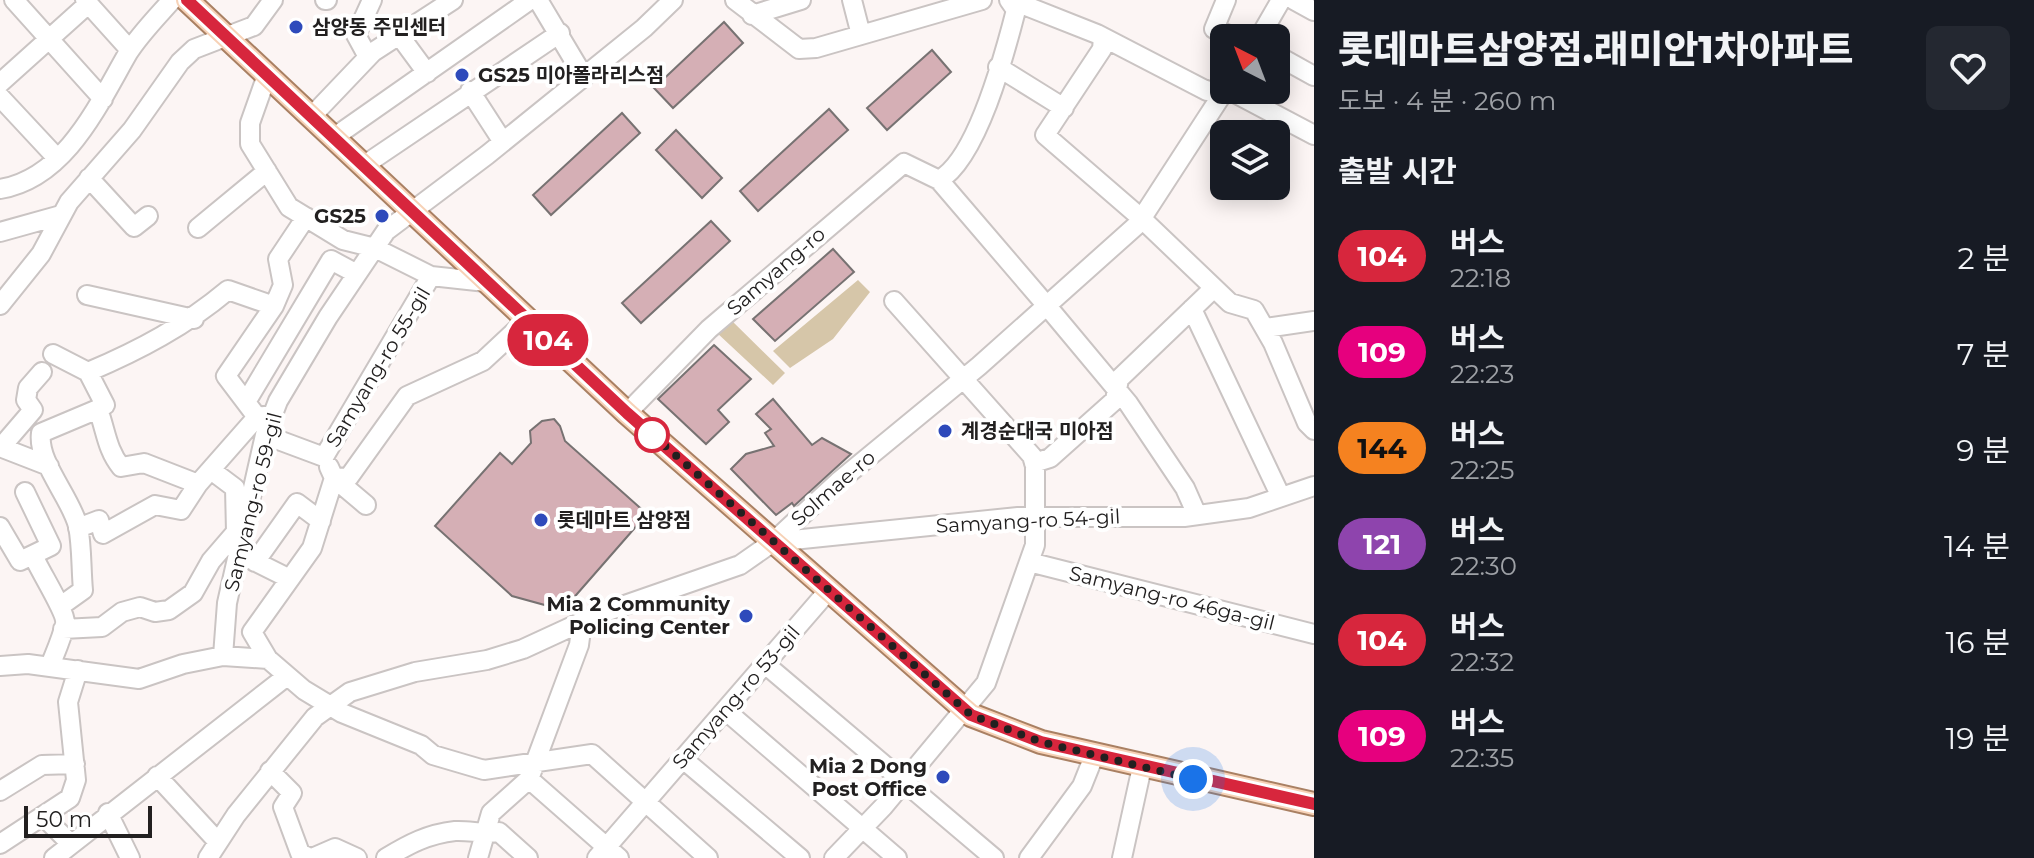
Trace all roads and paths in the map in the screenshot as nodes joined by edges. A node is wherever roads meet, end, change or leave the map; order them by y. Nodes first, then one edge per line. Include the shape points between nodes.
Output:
1 (14, 0) edge
2 (172, 0) edge
3 (187, 0) edge
4 (273, 0) edge
5 (372, 0) edge
6 (453, 0) edge
7 (538, 0) edge
8 (673, 0) edge
9 (735, 0) edge
10 (801, 0) edge
11 (852, 0) edge
12 (982, 0) edge
13 (1010, 0) edge
14 (1226, 0) edge
15 (1281, 0) edge
16 (1294, 0) edge
17 (86, 2) edge
18 (521, 3) edge
19 (1314, 11) edge
20 (752, 15) junction
21 (1216, 24) edge
22 (1267, 24) edge
23 (560, 33) junction
24 (399, 35) junction
25 (861, 35) junction
26 (225, 36) junction
27 (1103, 38) junction
28 (49, 39) junction
29 (130, 50) junction
30 (368, 57) junction
31 (1290, 63) edge
32 (998, 67) junction
33 (427, 73) junction
34 (267, 75) junction
35 (1314, 76) edge
36 (584, 77) junction
37 (0, 83) edge
38 (470, 91) junction
39 (1210, 91) edge
40 (0, 97) edge
41 (103, 99) junction
42 (1217, 104) edge
43 (1253, 104) edge
44 (1064, 108) junction
45 (311, 117) junction
46 (1314, 135) edge
47 (333, 138) junction
48 (503, 142) junction
49 (56, 157) junction
50 (363, 166) junction
51 (267, 171) junction
52 (89, 178) junction
53 (939, 180) junction
54 (0, 189) edge
55 (412, 212) junction
56 (61, 215) junction
57 (148, 216) dead end
58 (306, 217) junction
59 (1141, 218) junction
60 (198, 228) dead end
61 (0, 232) edge
62 (375, 248) junction
63 (357, 274) junction
64 (431, 276) junction
65 (486, 282) junction
66 (1214, 288) junction
67 (87, 295) dead end
68 (894, 301) dead end
69 (0, 305) edge
70 (274, 306) junction
71 (1047, 306) junction
72 (1192, 309) junction
73 (194, 319) junction
74 (527, 320) junction
75 (1314, 321) edge
76 (1265, 328) junction
77 (53, 354) dead end
78 (42, 372) dead end
79 (88, 372) junction
80 (964, 379) junction
81 (1117, 390) junction
82 (1307, 408) edge
83 (98, 409) junction
84 (259, 411) junction
85 (627, 413) junction
86 (1314, 430) edge
87 (265, 435) junction
88 (2, 446) edge
89 (324, 457) junction
90 (1034, 463) junction
91 (49, 466) junction
92 (205, 477) junction
93 (334, 478) junction
94 (1314, 486) edge
95 (25, 492) dead end
96 (1281, 497) junction
97 (366, 505) dead end
98 (1197, 515) junction
99 (1037, 516) junction
100 (321, 521) junction
101 (0, 527) edge
102 (78, 528) junction
103 (773, 542) junction
104 (238, 553) junction
105 (33, 555) junction
106 (255, 562) junction
107 (1029, 562) junction
108 (290, 579) junction
109 (828, 591) junction
110 (62, 605) junction
111 (582, 622) junction
112 (63, 629) junction
113 (1314, 634) edge
114 (223, 656) junction
115 (268, 659) junction
116 (765, 664) junction
117 (0, 666) edge
118 (50, 666) junction
119 (78, 670) junction
120 (287, 676) junction
121 (332, 705) junction
122 (964, 709) junction
123 (725, 710) junction
124 (1094, 756) junction
125 (683, 759) junction
126 (75, 764) junction
127 (1142, 767) junction
128 (532, 770) junction
129 (270, 771) junction
130 (157, 776) junction
131 (901, 783) junction
132 (0, 791) edge
133 (645, 803) junction
134 (1314, 804) edge
135 (108, 813) junction
136 (43, 816) junction
137 (863, 828) junction
138 (485, 835) junction
139 (218, 842) junction
140 (0, 844) edge
141 (71, 844) junction
142 (608, 854) edge
143 (54, 858) edge
144 (130, 858) edge
145 (208, 858) edge
146 (311, 858) edge
147 (357, 858) edge
148 (386, 858) edge
149 (478, 858) edge
150 (528, 858) edge
151 (708, 858) edge
152 (800, 858) edge
153 (834, 858) edge
154 (897, 858) edge
155 (994, 858) edge
156 (1029, 858) edge
157 (1122, 858) edge

1 - 28 street
2 - 29 street
3 - 26 main road
4 - 26 street via 254,26
5 - 30 street via 356,35
6 - 24 street
7 - 23 street
8 - 36 street, Samyang-ro 59-gil
9 - 20 street
10 - 20 street
11 - 25 street
12 - 25 street
13 - 27 street
13 - 32 street via 1016,10
14 - 21 street
15 - 22 street
16 - 19 street
17 - 28 street
17 - 29 street
18 - 33 street
20 - 25 street via 799,49
23 - 36 street
23 - 38 street
24 - 30 street
24 - 33 street
26 - 34 main road
26 - 52 street via 194,49 180,62 132,130
27 - 39 street
27 - 44 street via 1102,49
28 - 37 street
28 - 41 street
29 - 41 street
30 - 45 street
31 - 35 street
32 - 44 street
32 - 53 street via 968,146 953,173
33 - 47 street
34 - 45 main road
34 - 51 street via 250,123 250,144
36 - 48 street, Samyang-ro 59-gil
38 - 48 street
38 - 50 street
40 - 49 street
41 - 49 street
42 - 59 street, Solmae-ro
43 - 46 street
44 - 59 street via 1045,135
45 - 47 main road
47 - 50 main road
48 - 55 street, Samyang-ro 59-gil
49 - 54 street via 22,185
50 - 55 main road
51 - 58 street via 289,207
51 - 60 street
52 - 56 street
52 - 57 street via 134,227
53 - 71 street
53 - 85 street, Samyang-ro via 904,163 709,329
55 - 62 street, Samyang-ro 59-gil via 386,231
55 - 65 main road
56 - 61 street
56 - 69 street via 41,254
58 - 62 street via 343,240
58 - 70 street via 278,259 283,285
59 - 66 street
59 - 71 street, Solmae-ro
62 - 63 street, Samyang-ro 59-gil
62 - 64 street
63 - 84 street, Samyang-ro 59-gil
63 - 84 street, Samyang-ro 59-gil via 331,260
64 - 65 street
64 - 89 street, Samyang-ro 55-gil
65 - 74 main road
66 - 72 street
66 - 76 street via 1230,303 1254,310
67 - 73 street
68 - 80 street
70 - 73 street via 228,290
70 - 84 street via 226,376
71 - 80 street, Solmae-ro
71 - 81 street
72 - 81 street via 1119,379
72 - 96 street
73 - 79 street via 151,345
74 - 85 main road
74 - 93 street, Samyang-ro 55-gil via 483,361 407,396 349,477
75 - 76 street
76 - 82 street
77 - 79 street
78 - 88 street via 28,388 26,400 33,410
79 - 83 street via 105,405
80 - 90 street
80 - 103 street, Solmae-ro
81 - 90 street via 1115,400 1050,458
81 - 98 street via 1161,449
82 - 86 street
83 - 91 street via 41,433 39,443
83 - 92 street via 108,452 121,467 144,463
84 - 87 street, Samyang-ro 59-gil
84 - 92 street
85 - 103 main road
87 - 89 street, Samyang-ro 55-gil
87 - 104 street, Samyang-ro 59-gil
88 - 91 street
89 - 93 street, Samyang-ro 55-gil
90 - 99 street
91 - 102 street via 67,495
92 - 102 street via 181,510 155,505 103,534 99,520
92 - 112 street via 235,488 236,532 193,593 169,610 140,607 102,627
93 - 97 street
93 - 100 street, Samyang-ro 55-gil
94 - 96 street, Samyang-ro 54-gil
95 - 105 street via 51,546
96 - 98 street, Samyang-ro 54-gil via 1249,508
98 - 99 street, Samyang-ro 54-gil
99 - 103 street, Samyang-ro 54-gil
99 - 107 street
100 - 106 street via 297,503
100 - 108 street, Samyang-ro 55-gil via 312,548
101 - 105 street via 20,561
102 - 110 street via 83,590
103 - 109 main road
103 - 111 street, Solmae-ro via 740,565
104 - 106 street
104 - 114 street, Samyang-ro 59-gil
105 - 110 street
106 - 108 street
107 - 113 street, Samyang-ro 46ga-gil
107 - 122 street via 986,683
108 - 115 street, Samyang-ro 55-gil via 252,632
109 - 116 street, Samyang-ro 53-gil
109 - 122 main road
110 - 112 street
111 - 121 street, Solmae-ro via 523,649 415,672 350,692
111 - 128 street via 579,645
112 - 118 street
114 - 115 street
114 - 119 street via 139,679
115 - 120 street
116 - 123 street, Samyang-ro 53-gil
116 - 131 street
117 - 118 street
118 - 119 street
119 - 126 street via 68,702
120 - 121 street
120 - 130 street
121 - 128 street via 433,755 484,770
121 - 129 street, Solmae-ro via 315,717
122 - 124 main road via 1041,742
122 - 131 street
123 - 125 street, Samyang-ro 53-gil
123 - 137 street
124 - 127 main road
124 - 156 street via 1082,786
125 - 133 street, Samyang-ro 53-gil
125 - 152 street
126 - 132 street via 42,765
126 - 136 street via 70,798
127 - 134 main road
127 - 157 street
128 - 133 street via 592,754
128 - 138 street via 491,813
128 - 142 street, Samyang-ro 53-gil
129 - 139 street, Solmae-ro
129 - 146 street via 292,793 283,807 300,853
130 - 135 street
130 - 139 street
131 - 137 street
131 - 155 street
133 - 142 street, Samyang-ro 53-gil
133 - 151 street
135 - 141 street
135 - 144 street
136 - 140 street
136 - 141 street
137 - 153 street
137 - 154 street
138 - 148 street via 458,831 422,837
138 - 149 street
138 - 150 street via 499,832
139 - 145 street, Solmae-ro
141 - 143 street
146 - 147 street via 335,848

